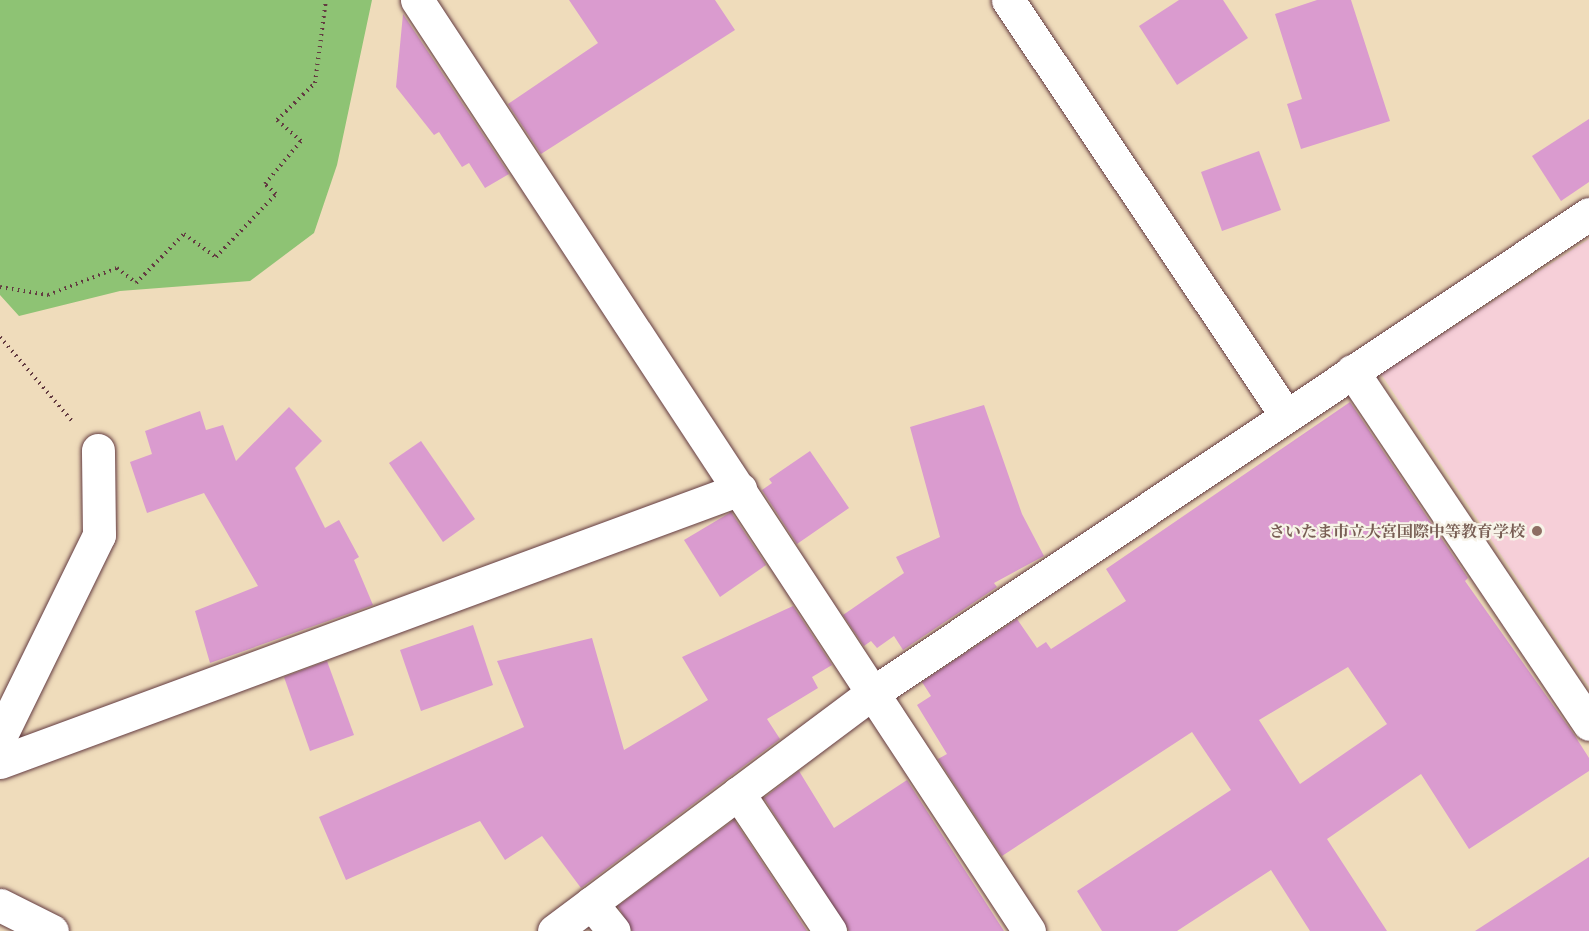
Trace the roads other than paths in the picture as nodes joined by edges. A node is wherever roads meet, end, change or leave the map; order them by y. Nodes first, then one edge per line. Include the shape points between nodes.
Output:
1 (417, 0) edge
2 (1008, 0) edge
3 (1589, 214) edge
4 (1352, 371) junction
5 (1286, 415) junction
6 (98, 450) road end
7 (740, 489) junction
8 (874, 692) junction
9 (1589, 724) edge
10 (0, 737) edge
11 (0, 762) edge
12 (738, 793) junction
13 (591, 903) junction
14 (0, 905) edge
15 (52, 931) edge
16 (554, 931) edge
17 (614, 931) edge
18 (830, 931) edge
19 (1029, 931) edge

1 - 7 street
2 - 5 street
3 - 4 street
4 - 5 street
4 - 9 street
5 - 8 street
6 - 10 street via 99,535
7 - 8 street
7 - 11 street
8 - 12 street
8 - 19 street
12 - 13 street
12 - 18 street
13 - 16 street
13 - 17 street
14 - 15 street

